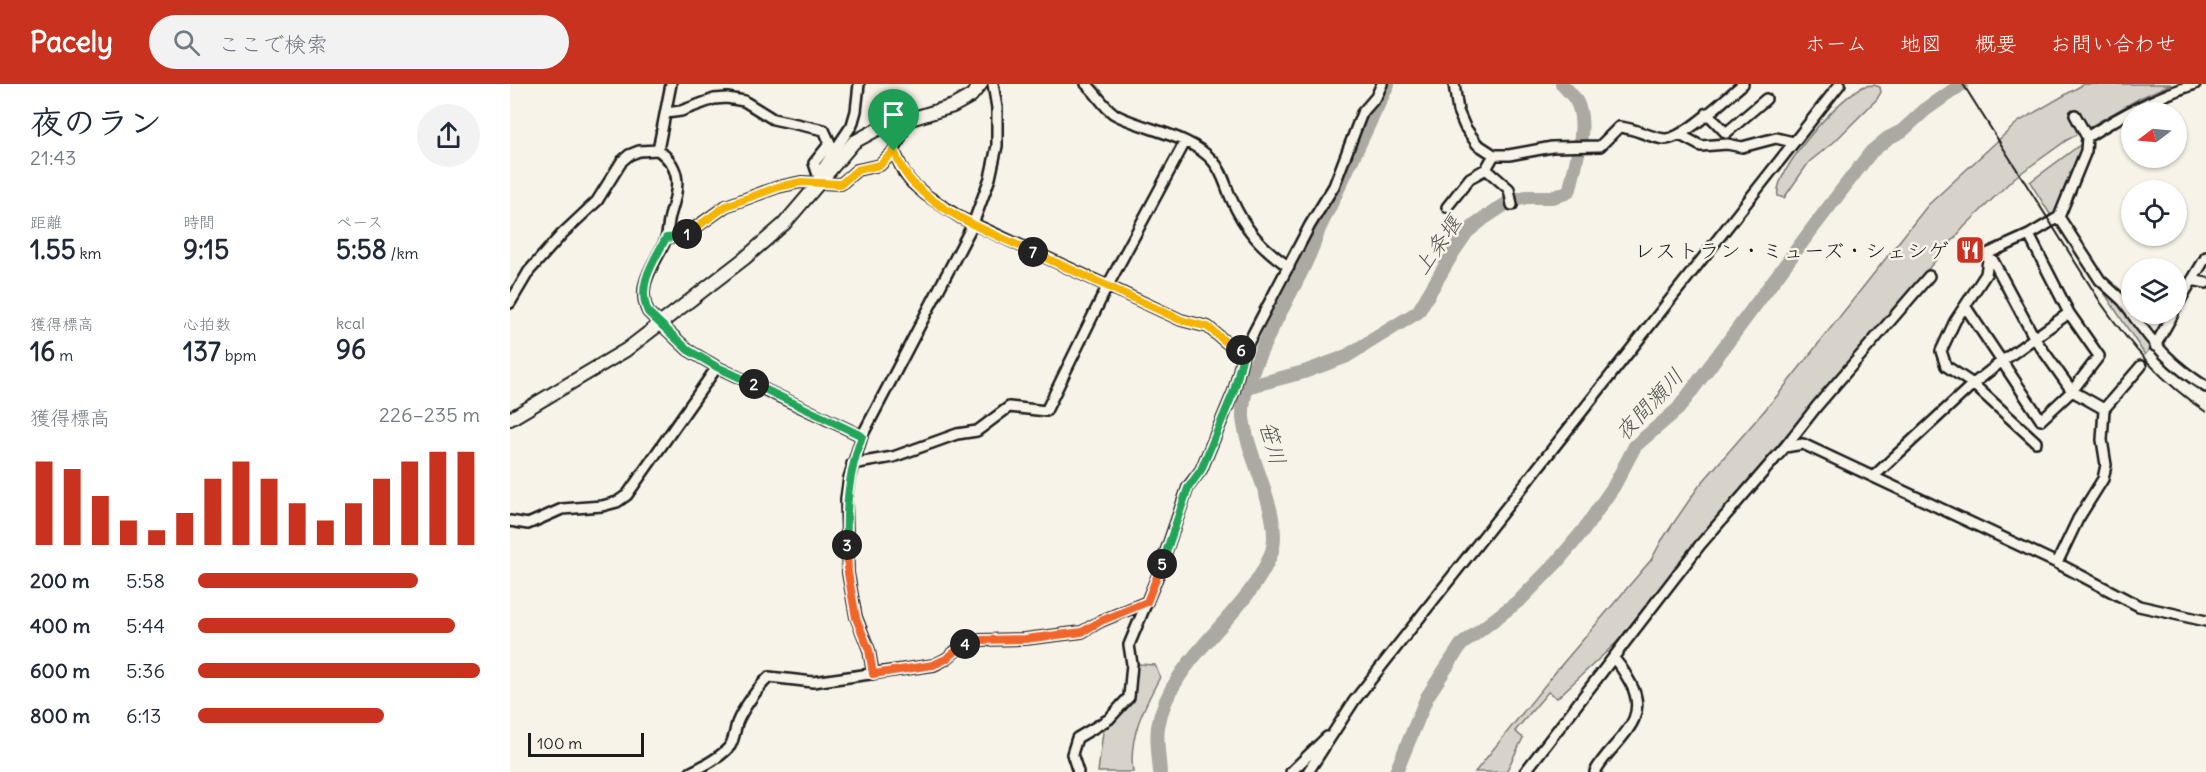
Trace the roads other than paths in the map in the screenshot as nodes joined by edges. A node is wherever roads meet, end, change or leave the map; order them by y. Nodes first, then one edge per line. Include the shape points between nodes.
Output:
1 (671, 84) edge
2 (859, 84) edge
3 (981, 84) edge
4 (993, 84) edge
5 (1086, 84) edge
6 (1382, 84) edge
7 (1454, 84) edge
8 (1743, 84) edge
9 (1840, 84) edge
10 (2195, 84) edge
11 (1766, 99) dead end
12 (666, 113) junction
13 (1707, 113) junction
14 (2075, 115) dead end
15 (904, 121) junction
16 (1680, 135) junction
17 (2087, 137) junction
18 (1185, 142) junction
19 (1793, 142) junction
20 (658, 150) junction
21 (894, 151) junction
22 (1494, 155) junction
23 (1486, 169) junction
24 (819, 179) junction
25 (1511, 201) dead end
26 (1447, 207) dead end
27 (2059, 217) junction
28 (973, 224) junction
29 (2029, 235) junction
30 (666, 238) junction
31 (1989, 254) junction
32 (2206, 257) edge
33 (1289, 267) junction
34 (1929, 276) dead end
35 (2192, 280) junction
36 (2206, 283) edge
37 (1107, 286) junction
38 (2187, 289) edge
39 (2121, 299) edge
40 (510, 303) edge
41 (1965, 306) junction
42 (2070, 313) junction
43 (659, 324) junction
44 (2140, 324) edge
45 (2167, 324) edge
46 (2035, 339) junction
47 (2155, 346) junction
48 (1244, 351) junction
49 (2001, 362) junction
50 (2141, 366) dead end
51 (717, 367) junction
52 (1973, 384) junction
53 (2206, 387) edge
54 (2072, 391) junction
55 (2104, 409) junction
56 (510, 419) edge
57 (862, 436) junction
58 (2036, 442) dead end
59 (1785, 447) junction
60 (852, 464) junction
61 (1873, 477) junction
62 (510, 520) edge
63 (2057, 563) junction
64 (1147, 602) junction
65 (2206, 621) edge
66 (1613, 658) junction
67 (873, 674) junction
68 (1335, 729) junction
69 (707, 769) edge
70 (691, 772) edge
71 (1078, 772) edge
72 (1291, 772) edge
73 (1308, 772) edge
74 (1525, 772) edge
75 (1595, 772) edge

1 - 12 street
2 - 24 street via 852,125
3 - 15 main road via 971,96 953,106
4 - 28 street via 997,146
5 - 18 street via 1115,115
6 - 33 street via 1376,98 1362,113 1334,186
7 - 22 street via 1465,127 1477,144
8 - 13 street
9 - 19 street
10 - 17 street via 2178,89
11 - 13 street via 1726,133
12 - 20 street
12 - 24 street via 727,98 744,101 773,119 824,130 830,143 814,163
13 - 16 street
14 - 17 street
15 - 21 street
15 - 24 main road via 854,142
16 - 19 street via 1701,146 1742,147 1776,138
16 - 22 street via 1667,139 1619,127 1600,146 1552,147
17 - 27 street via 2086,151
18 - 33 street via 1214,161 1252,235
18 - 37 street
19 - 68 street
20 - 30 street via 672,164 677,182
20 - 40 street via 639,151 622,161 597,201 529,271
21 - 24 street via 880,165 857,170 841,184
21 - 28 street via 912,183
22 - 23 street
23 - 25 street via 1509,189
23 - 26 street via 1470,178
24 - 30 street via 747,197 714,213 685,235
24 - 43 main road via 784,224
27 - 29 street
27 - 39 street via 2100,280
28 - 37 street
28 - 57 street
29 - 31 street
29 - 42 street
30 - 43 street via 647,273 644,288 644,304
31 - 41 street via 1986,274
31 - 46 street
32 - 35 street
33 - 48 street
34 - 59 street
35 - 36 street
35 - 38 street
37 - 48 street via 1181,320 1208,327
37 - 60 street via 1046,411 1009,407 977,431 957,434 893,457
41 - 49 street
41 - 52 street via 1941,351 1946,366
42 - 46 street
42 - 54 street via 2099,356
43 - 51 street via 688,350
43 - 56 main road via 626,350
44 - 47 street
45 - 47 street
46 - 49 street
46 - 54 street
47 - 53 street
48 - 64 street via 1234,391 1201,470 1188,488
49 - 52 street
49 - 54 street via 2041,420
50 - 55 street
51 - 57 street
51 - 62 street via 627,495 602,506 562,509 528,524
52 - 58 street
52 - 61 street
54 - 55 street
55 - 63 street via 2103,479
57 - 60 street
59 - 61 street via 1803,444
59 - 66 street via 1700,545
60 - 67 street via 846,499 848,573 856,618 869,650
61 - 63 street
63 - 65 street via 2139,606
64 - 67 street via 1082,632 965,643 933,665
64 - 71 street via 1129,645 1129,697 1109,719 1077,738 1072,754
66 - 74 street
66 - 75 street via 1635,691 1637,713 1627,733
67 - 69 street via 813,682 769,677 741,713 731,745
68 - 72 street
68 - 73 street
69 - 70 street

